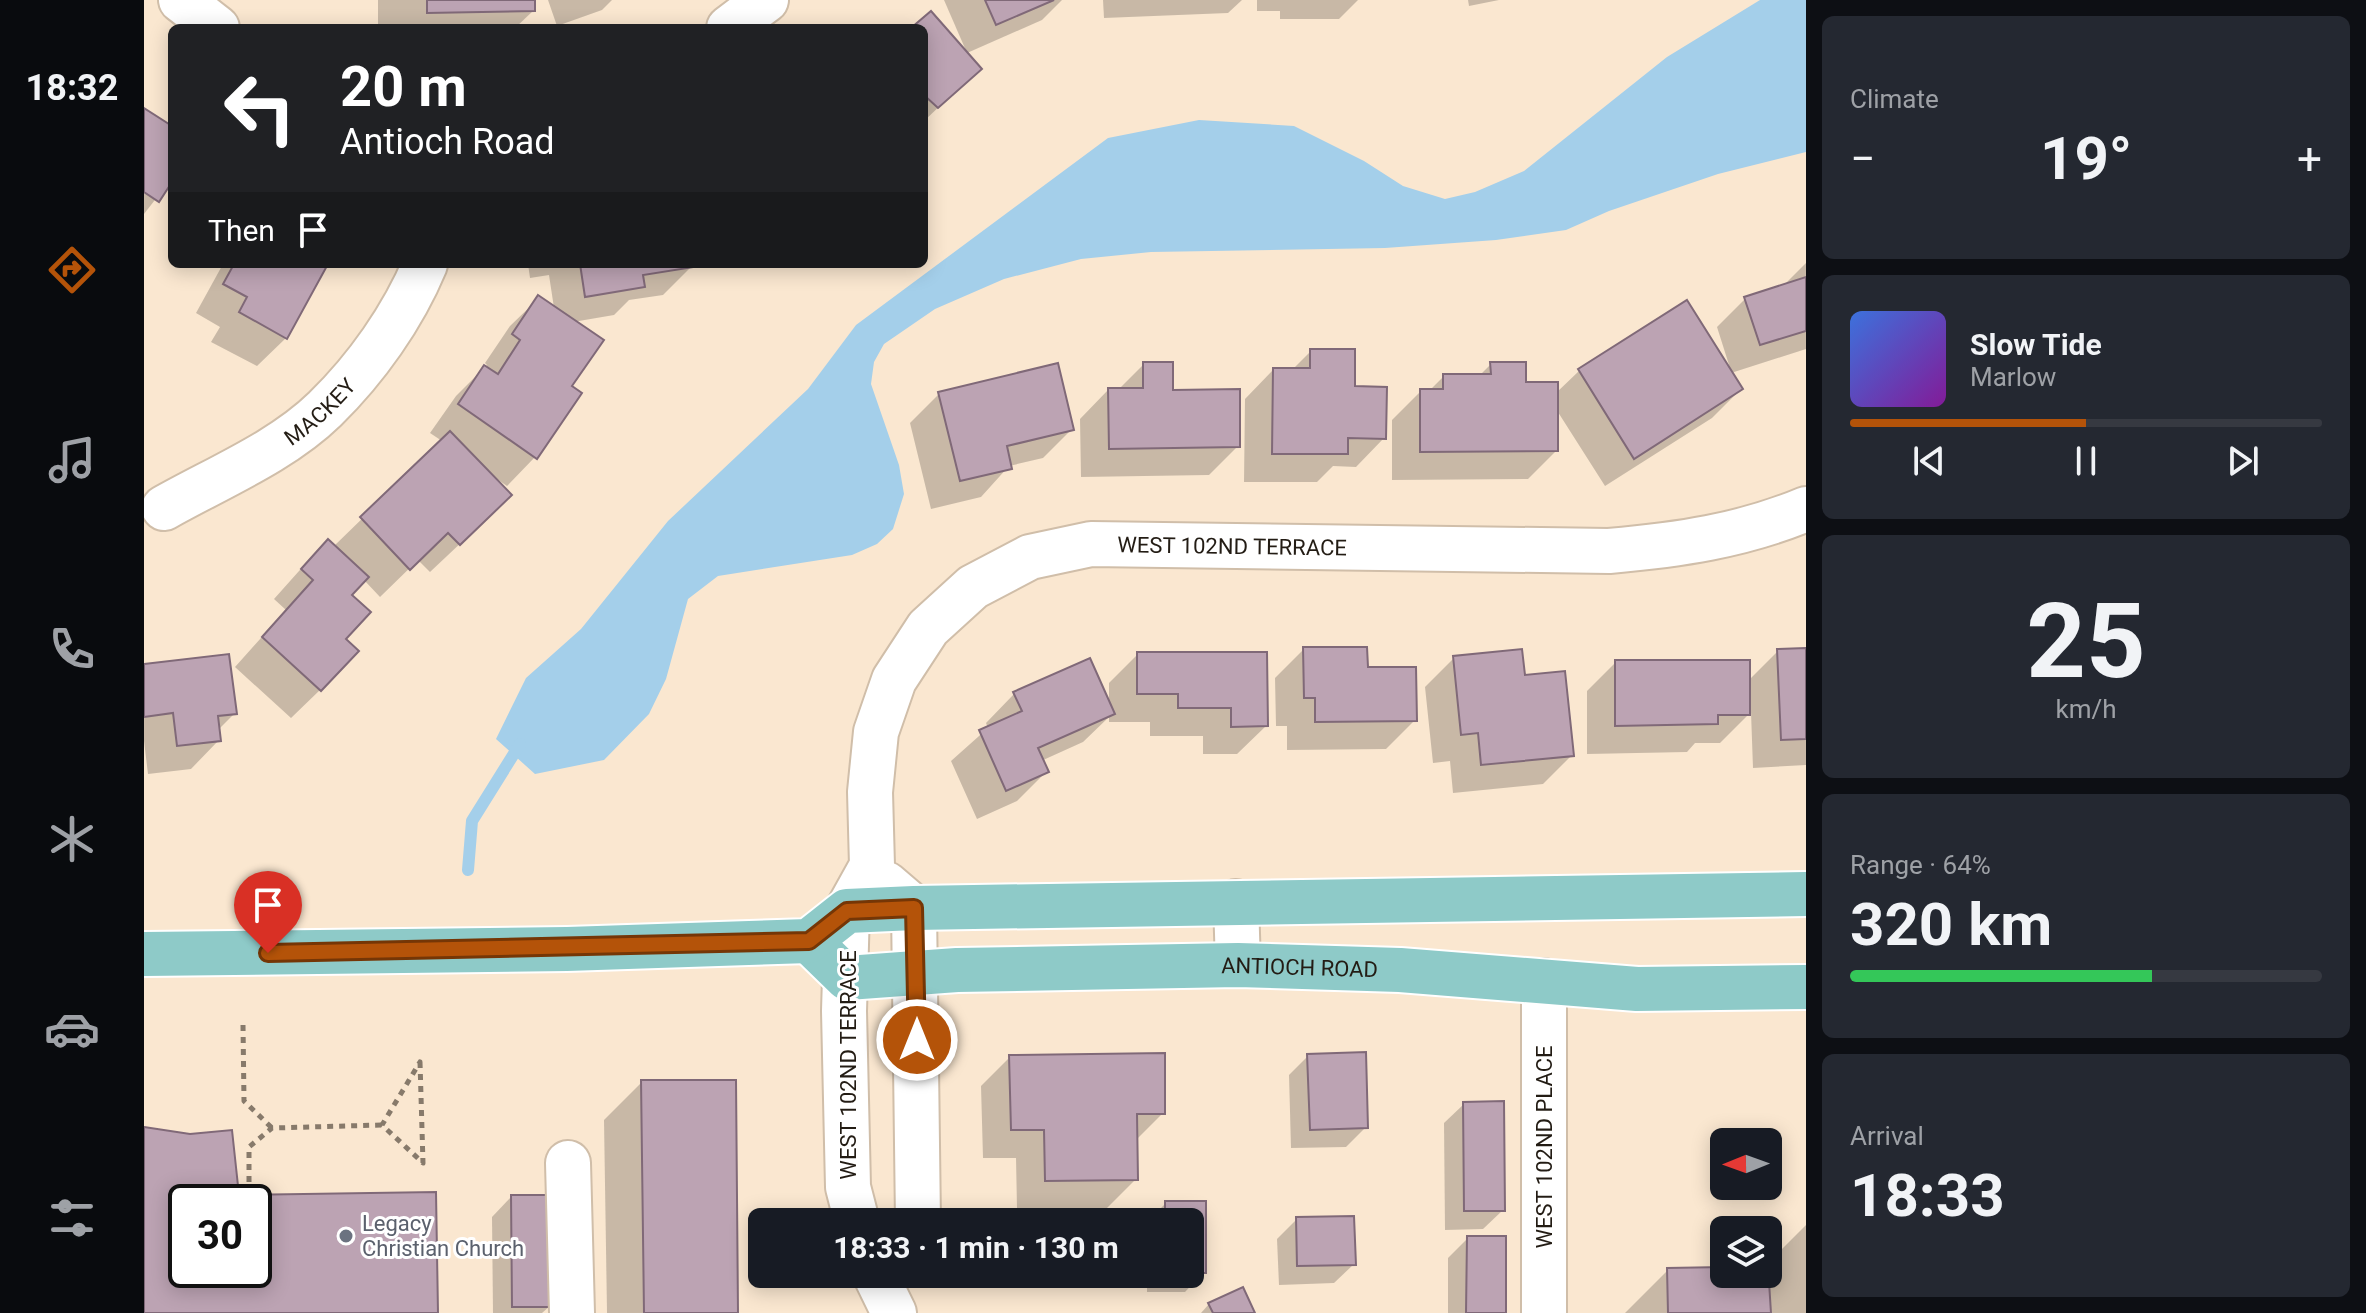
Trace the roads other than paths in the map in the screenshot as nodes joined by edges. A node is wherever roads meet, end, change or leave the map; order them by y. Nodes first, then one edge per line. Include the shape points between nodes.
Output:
1 (181, 0) edge
2 (766, 0) edge
3 (212, 24) edge
4 (734, 24) edge
5 (423, 268) edge
6 (164, 508) dead end
7 (1806, 509) edge
8 (872, 866) junction
9 (1806, 894) edge
10 (1236, 902) junction
11 (914, 908) junction
12 (847, 911) junction
13 (809, 941) junction
14 (144, 954) edge
15 (1238, 965) junction
16 (917, 974) junction
17 (847, 978) junction
18 (1544, 981) junction
19 (1806, 987) edge
20 (568, 1163) dead end
21 (853, 1208) edge
22 (918, 1208) edge
23 (882, 1288) edge
24 (907, 1288) edge
25 (572, 1313) edge
26 (894, 1313) edge
27 (900, 1313) edge
28 (1544, 1313) edge

1 - 3 street
2 - 4 street
5 - 6 street, MACKEY via 377,348 324,410 274,446
7 - 8 street, WEST 102ND TERRACE via 1730,535 1609,551 1091,544 1030,557 973,587 928,628 894,680 876,732 870,792
8 - 11 street
8 - 12 street, WEST 102ND TERRACE
9 - 10 main road
10 - 11 main road
10 - 15 street
11 - 12 main road
11 - 16 street
12 - 13 main road
12 - 17 street, WEST 102ND TERRACE
13 - 14 main road
13 - 17 main road
15 - 16 main road, ANTIOCH ROAD
15 - 18 main road, ANTIOCH ROAD
16 - 17 main road, ANTIOCH ROAD
16 - 22 street
17 - 21 street, WEST 102ND TERRACE via 848,1187
18 - 19 main road, ANTIOCH ROAD via 1637,989
18 - 28 street, WEST 102ND PLACE
20 - 25 street
23 - 26 street
24 - 27 street

